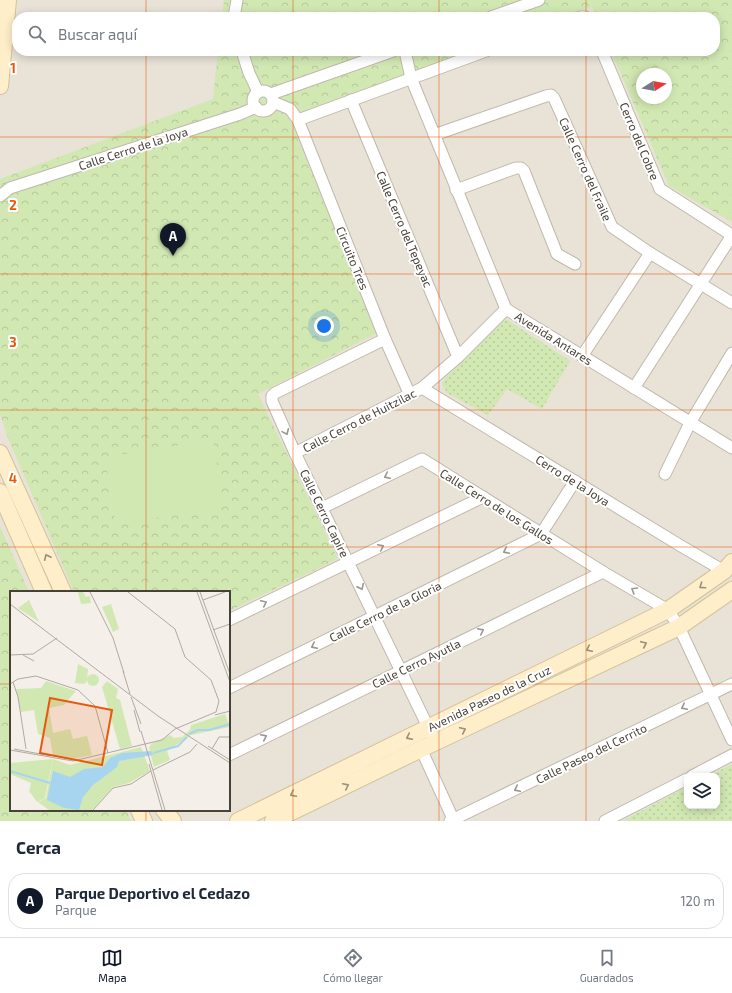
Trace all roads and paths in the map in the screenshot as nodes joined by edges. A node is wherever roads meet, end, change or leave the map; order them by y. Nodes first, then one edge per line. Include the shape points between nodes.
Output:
1 (237, 0) edge
2 (539, 0) edge
3 (6, 2) edge
4 (235, 12) edge
5 (504, 12) edge
6 (2, 32) edge
7 (244, 56) edge
8 (380, 56) edge
9 (406, 56) edge
10 (472, 56) edge
11 (604, 56) edge
12 (411, 78) junction
13 (0, 86) edge
14 (258, 92) junction
15 (272, 98) junction
16 (351, 100) junction
17 (256, 108) junction
18 (298, 120) junction
19 (434, 135) junction
20 (5, 186) edge
21 (456, 190) junction
22 (0, 196) edge
23 (650, 253) junction
24 (575, 264) dead end
25 (701, 284) junction
26 (732, 303) edge
27 (506, 309) junction
28 (384, 339) junction
29 (732, 353) edge
30 (582, 356) junction
31 (458, 357) junction
32 (422, 388) junction
33 (634, 388) junction
34 (410, 395) junction
35 (690, 423) junction
36 (732, 448) edge
37 (0, 453) edge
38 (295, 453) junction
39 (665, 474) dead end
40 (576, 481) junction
41 (0, 492) edge
42 (483, 497) junction
43 (322, 508) junction
44 (541, 534) junction
45 (349, 563) junction
46 (728, 566) edge
47 (603, 572) junction
48 (732, 590) edge
49 (44, 591) edge
50 (63, 591) edge
51 (668, 610) junction
52 (374, 616) junction
53 (230, 620) edge
54 (679, 627) junction
55 (401, 670) junction
56 (732, 684) edge
57 (230, 688) edge
58 (710, 694) junction
59 (428, 728) junction
60 (732, 740) edge
61 (436, 743) junction
62 (421, 749) junction
63 (230, 755) edge
64 (732, 755) edge
65 (698, 773) edge
66 (684, 780) edge
67 (139, 811) edge
68 (160, 811) edge
69 (165, 811) edge
70 (453, 820) edge
71 (144, 821) edge
72 (165, 821) edge
73 (173, 821) edge
74 (238, 821) edge
75 (273, 821) edge
76 (605, 821) edge

1 - 4 street
2 - 5 street
3 - 6 main road
6 - 13 main road
7 - 14 street
8 - 15 street
9 - 12 street, Avenida Antares
10 - 12 street
11 - 25 street, Cerro del Cobre via 660,189 730,235
12 - 16 street
12 - 19 street, Avenida Antares
14 - 15 street via 267,91
14 - 17 street via 254,99
15 - 17 street via 269,109
15 - 18 street via 290,109
16 - 18 street
16 - 31 street, Calle Cerro del Tepeyac
17 - 20 street, Calle Cerro de la Joya
18 - 28 street, Circuito Tres
19 - 21 street, Avenida Antares
19 - 23 street, Calle Cerro del Fraile via 551,95 612,228
20 - 22 street
21 - 24 street via 521,168 557,254
21 - 27 street, Avenida Antares
23 - 25 street, Calle Cerro del Fraile
23 - 30 street
25 - 26 street, Calle Cerro del Fraile
25 - 33 street
27 - 30 street, Avenida Antares
27 - 31 street, Calle Cerro de Huitzilac
28 - 34 street, Circuito Tres
28 -> 38 street, Calle Cerro Capire via 272,396
29 - 35 street
30 - 33 street, Avenida Antares
31 - 32 street, Calle Cerro de Huitzilac
32 - 34 street, Calle Cerro de Huitzilac
32 - 40 street, Cerro de la Joya
33 - 35 street, Avenida Antares
34 - 38 street, Calle Cerro de Huitzilac
35 - 36 street, Avenida Antares
35 - 39 street
50 -> 37 main road
38 - 43 street, Calle Cerro Capire
40 - 44 street
40 - 46 street, Cerro de la Joya via 681,546
41 - 49 main road
42 -> 43 street, Calle Cerro de los Gallos via 422,459
42 - 44 street, Calle Cerro de los Gallos
45 -> 42 street
43 - 45 street, Calle Cerro Capire
44 - 47 street, Calle Cerro de los Gallos
44 -> 52 street, Calle Cerro de la Gloria
45 -> 52 street, Calle Cerro Capire
53 -> 45 street
46 -> 51 main road, Avenida Paseo de la Cruz
51 -> 47 street, Calle Cerro de los Gallos
55 -> 47 street, Calle Cerro Ayutla
48 - 54 main road, Avenida Paseo de la Cruz
51 - 54 street
51 -> 59 main road, Avenida Paseo de la Cruz
52 - 55 street, Calle Cerro Capire
52 -> 57 street, Calle Cerro de la Gloria
54 - 58 street
61 -> 54 main road, Avenida Paseo de la Cruz
55 - 59 street, Calle Cerro Capire
63 -> 55 street, Calle Cerro Ayutla
56 - 58 street, Calle Paseo del Cerrito
58 - 60 street
58 -> 70 street, Calle Paseo del Cerrito
59 - 61 street, Calle Cerro Capire
59 -> 74 main road, Avenida Paseo de la Cruz
61 - 62 main road, Avenida Paseo de la Cruz
62 - 70 street
75 -> 62 main road, Avenida Paseo de la Cruz
64 - 65 street
66 - 76 street
67 - 71 main road
68 - 72 main road
69 - 73 main road

